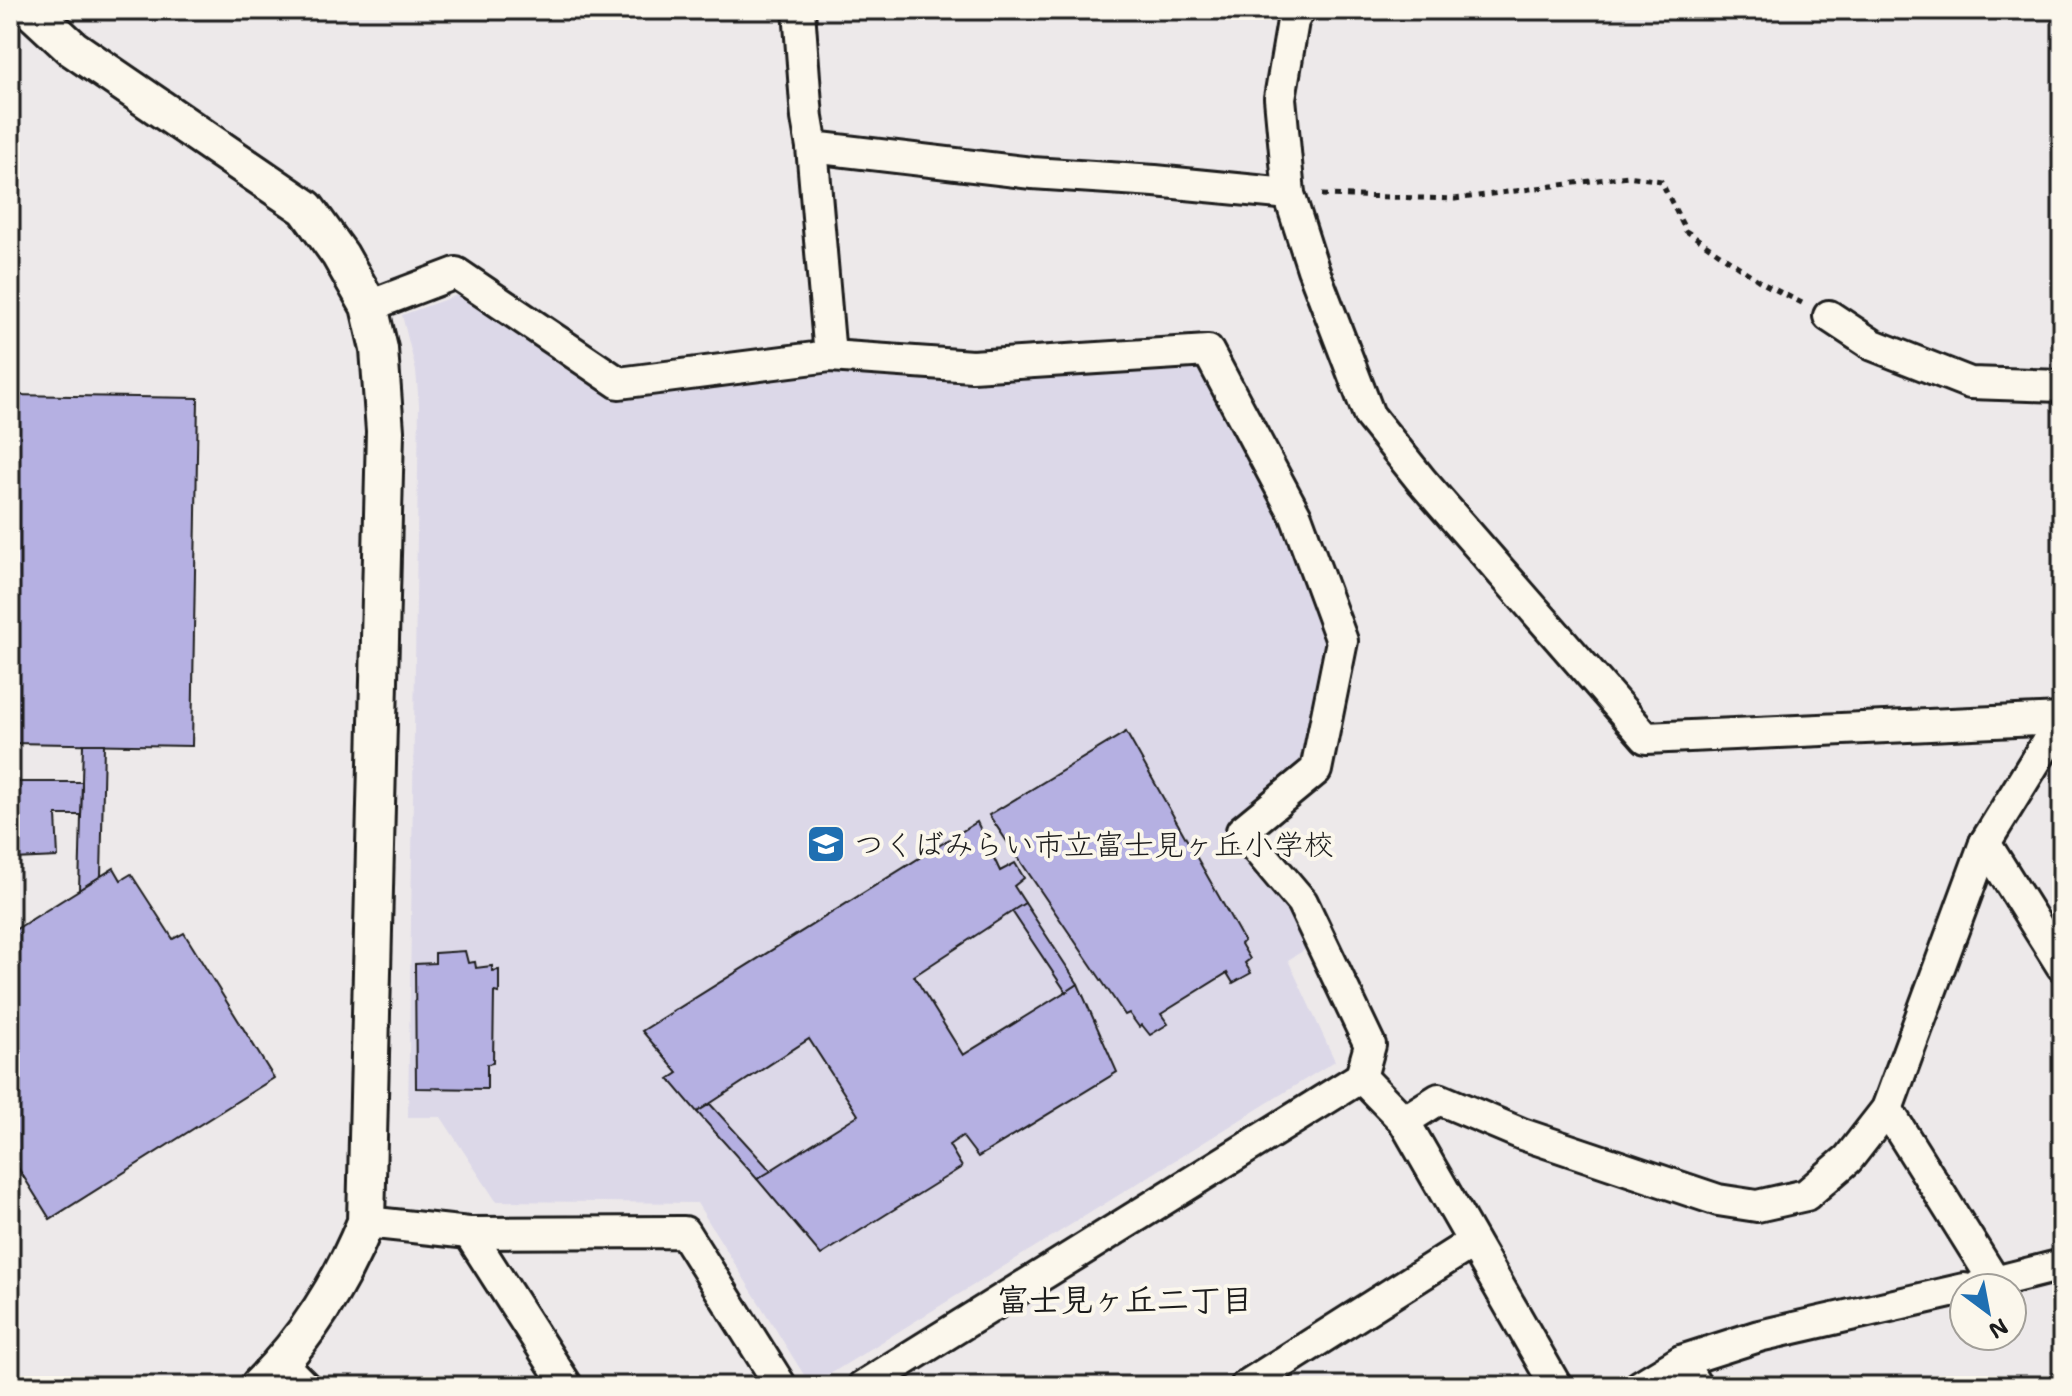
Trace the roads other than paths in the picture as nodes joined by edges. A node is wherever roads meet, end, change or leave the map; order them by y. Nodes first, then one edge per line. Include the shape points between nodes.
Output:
1 (31, 10) edge
2 (799, 10) edge
3 (1299, 10) edge
4 (812, 147) junction
5 (1289, 194) junction
6 (369, 306) junction
7 (1829, 316) road end
8 (830, 356) junction
9 (2062, 386) edge
10 (2062, 718) edge
11 (1985, 843) junction
12 (2062, 966) edge
13 (1361, 1077) junction
14 (1887, 1109) junction
15 (1404, 1121) junction
16 (366, 1222) junction
17 (469, 1233) junction
18 (1473, 1242) junction
19 (2062, 1265) edge
20 (1969, 1272) edge
21 (2028, 1273) edge
22 (1948, 1292) edge
23 (1689, 1374) edge
24 (281, 1378) edge
25 (567, 1386) edge
26 (781, 1386) edge
27 (863, 1386) edge
28 (1246, 1386) edge
29 (1556, 1386) edge
30 (1640, 1386) edge

1 - 6 street via 92,63 306,208
2 - 4 street
3 - 5 street via 1280,98
4 - 5 street via 1032,173
4 - 8 street
5 - 10 street via 1369,415 1646,738
6 - 8 street via 456,273 619,383
6 - 16 street via 379,349 385,431
7 - 9 street via 1873,345 1970,383
8 - 13 street via 972,366 1208,351 1296,516 1342,641 1316,770 1242,831 1302,902 1370,1045
10 - 11 street
11 - 12 street
11 - 14 street
13 - 15 street
13 - 27 street
14 - 15 street via 1848,1159 1806,1195 1757,1206 1688,1190 1522,1134 1439,1099
14 - 20 street
15 - 18 street
16 - 17 street
16 - 24 street via 350,1261
17 - 25 street
17 - 26 street via 684,1232
18 - 28 street
18 - 29 street
19 - 21 street
22 - 23 street via 1759,1336
23 - 30 street

